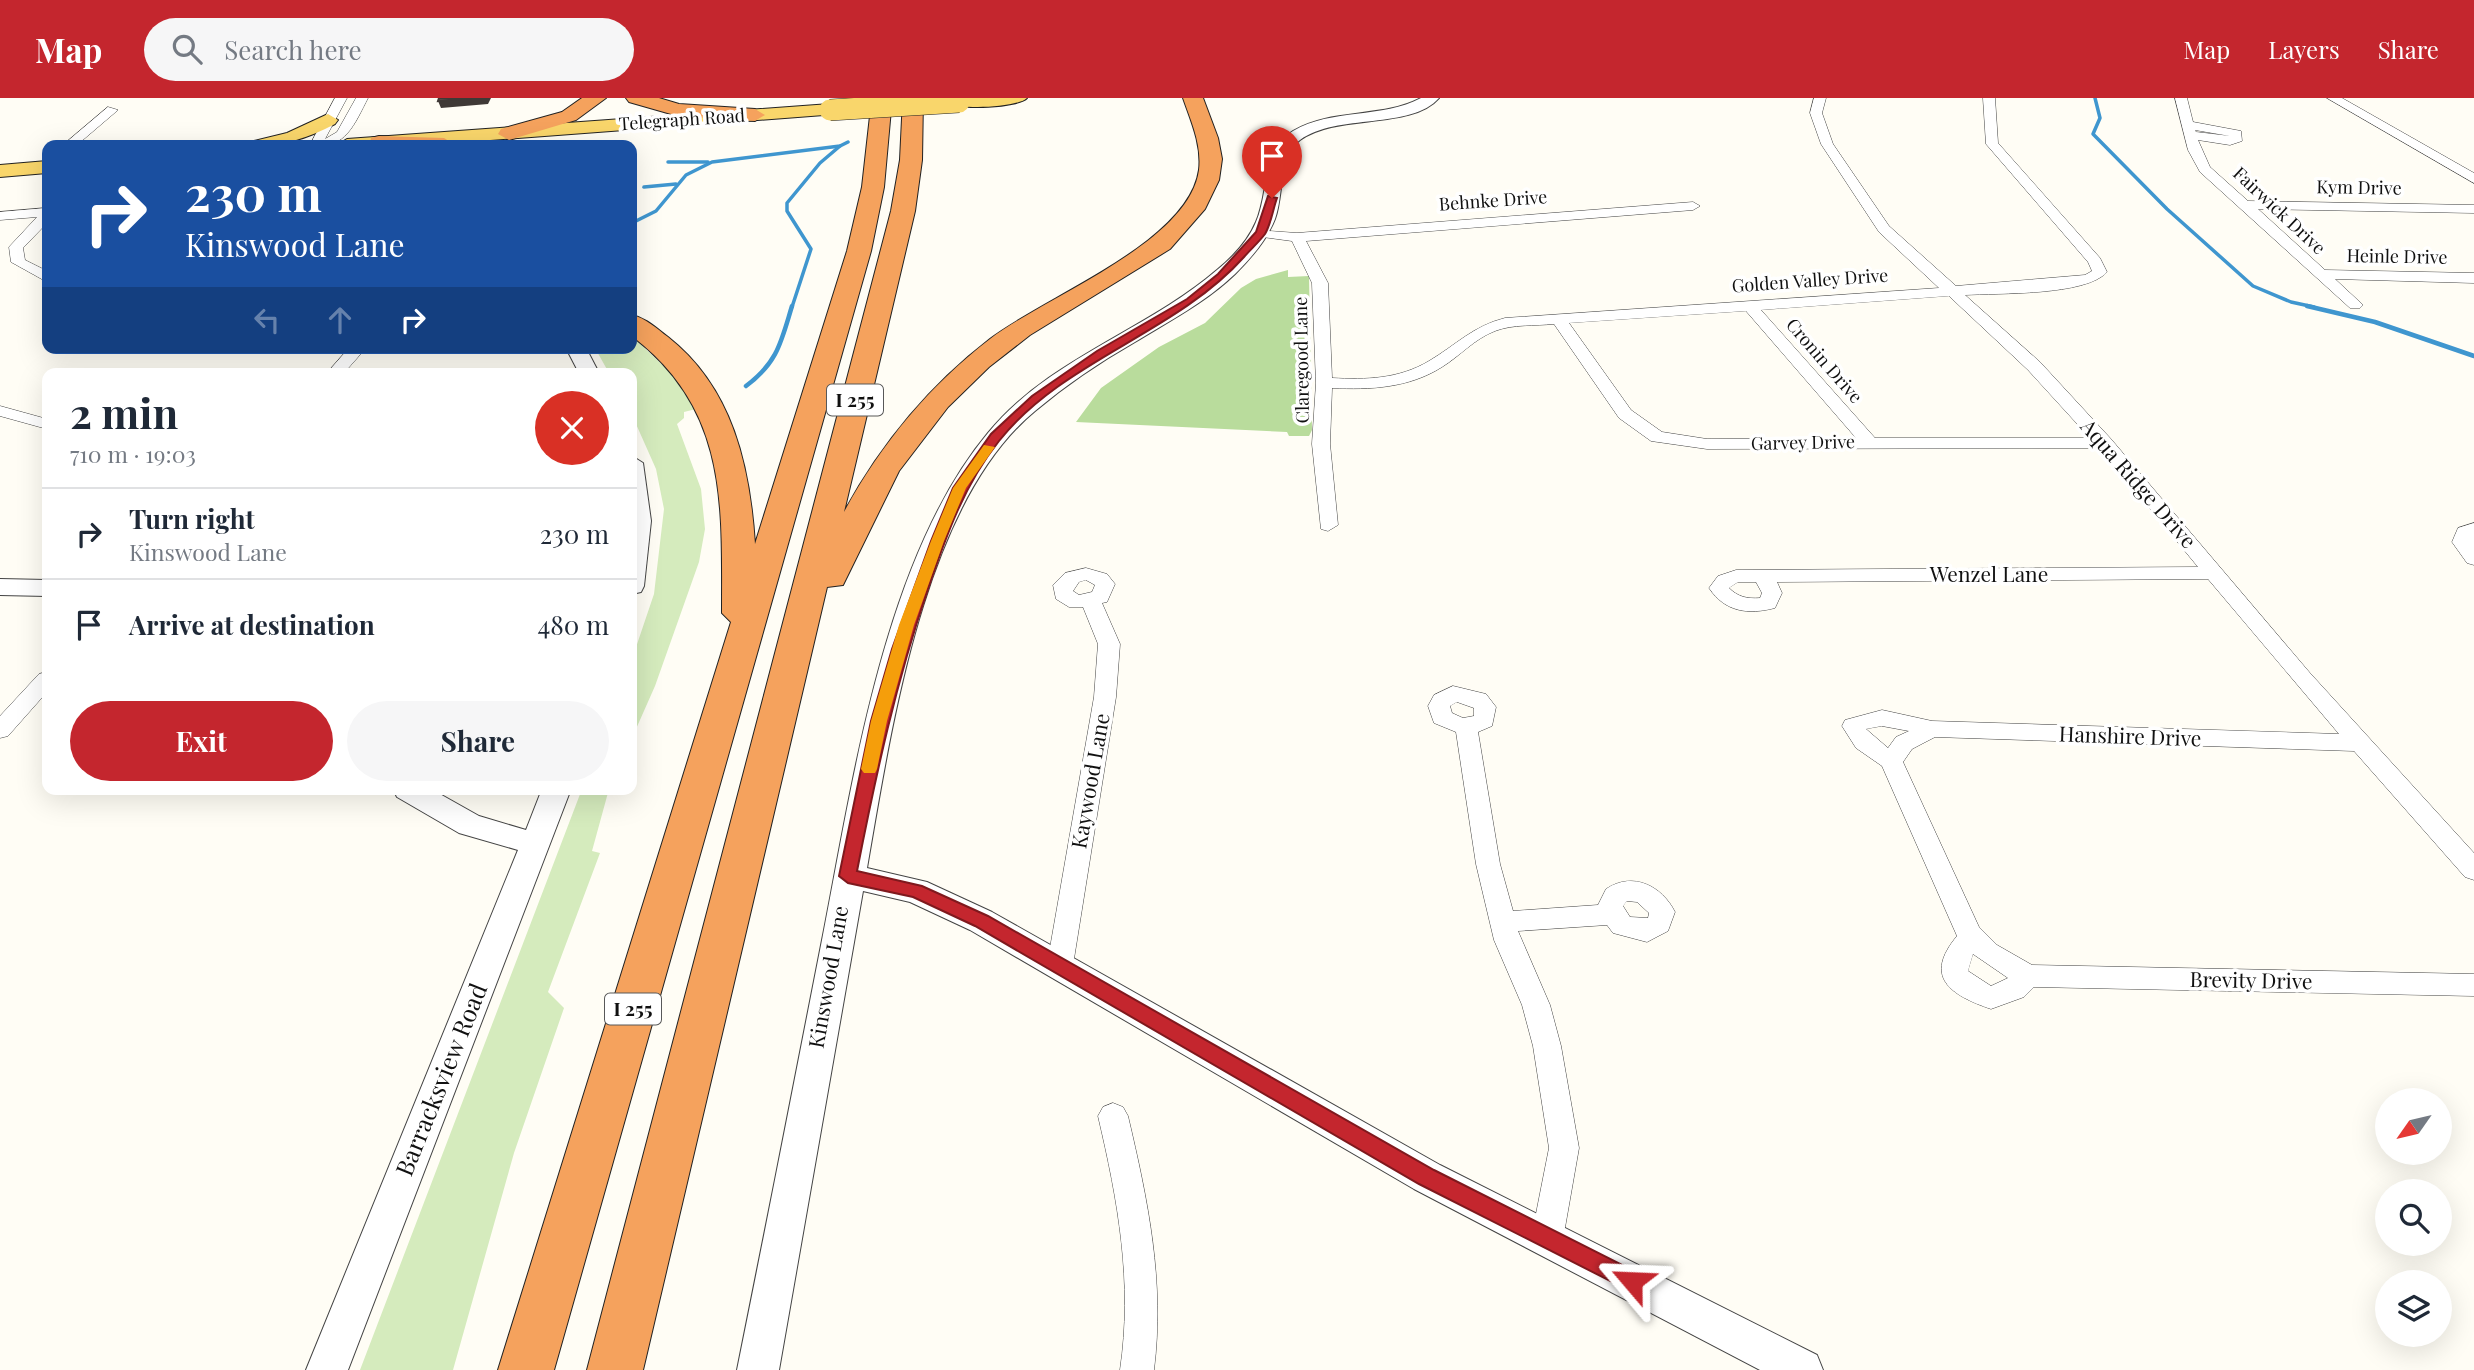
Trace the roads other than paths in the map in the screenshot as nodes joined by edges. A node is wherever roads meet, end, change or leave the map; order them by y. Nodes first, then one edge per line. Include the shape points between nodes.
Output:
1 (341, 98) edge
2 (362, 98) edge
3 (597, 98) edge
4 (636, 98) edge
5 (913, 98) edge
6 (1018, 98) edge
7 (1432, 98) edge
8 (1820, 98) edge
9 (1989, 98) edge
10 (2181, 98) edge
11 (2333, 98) edge
12 (881, 100) edge
13 (1203, 104) edge
14 (112, 110) dead end
15 (755, 115) junction
16 (328, 120) junction
17 (349, 120) junction
18 (593, 127) junction
19 (509, 134) junction
20 (75, 140) edge
21 (282, 140) edge
22 (320, 140) edge
23 (331, 140) edge
24 (424, 140) edge
25 (454, 140) edge
26 (42, 167) edge
27 (0, 171) edge
28 (2474, 179) edge
29 (2243, 205) junction
30 (1693, 206) dead end
31 (2474, 209) edge
32 (42, 214) edge
33 (0, 216) edge
34 (42, 219) edge
35 (1260, 233) junction
36 (1297, 237) junction
37 (42, 274) edge
38 (2320, 274) junction
39 (2474, 278) edge
40 (1952, 291) junction
41 (1749, 305) junction
42 (2355, 305) dead end
43 (1559, 320) junction
44 (637, 327) edge
45 (352, 354) edge
46 (340, 368) edge
47 (1324, 383) junction
48 (0, 411) edge
49 (42, 423) edge
50 (1870, 443) junction
51 (2105, 443) junction
52 (637, 504) edge
53 (1328, 525) dead end
54 (2469, 530) edge
55 (637, 540) edge
56 (2474, 559) edge
57 (2214, 573) junction
58 (1764, 577) dead end
59 (0, 587) edge
60 (42, 588) edge
61 (1091, 601) dead end
62 (741, 648) junction
63 (42, 684) edge
64 (784, 700) junction
65 (1466, 726) dead end
66 (1932, 729) junction
67 (0, 730) edge
68 (2360, 743) junction
69 (1897, 752) junction
70 (418, 795) edge
71 (555, 795) edge
72 (536, 844) junction
73 (2474, 870) edge
74 (848, 876) junction
75 (1612, 914) dead end
76 (1505, 922) junction
77 (1971, 937) junction
78 (1060, 965) junction
79 (2028, 976) junction
80 (2474, 985) edge
81 (1113, 1116) dead end
82 (1547, 1239) junction
83 (327, 1370) edge
84 (526, 1370) edge
85 (615, 1370) edge
86 (758, 1370) edge
87 (1137, 1370) edge
88 (1802, 1370) edge

1 - 16 street
2 - 17 street
3 - 18 highway
3 - 19 highway via 569,116
4 - 15 highway via 678,110
5 - 64 highway, I 255 via 903,211
6 - 15 main road, Telegraph Road, bridge
7 - 35 street, Kinswood Lane via 1416,106 1332,121 1295,136 1279,160
8 - 40 street, Aqua Ridge Drive via 1816,113 1827,144 1884,229
9 - 40 street, Golden Valley Drive via 1992,144 2100,272 2070,283
10 - 29 street, Fairwick Drive via 2205,169
11 - 28 street
12 - 62 highway, I 255 via 873,187 859,251
13 - 64 highway via 1209,178 1180,224 1137,260 1004,341 960,378 904,438 855,519
14 - 20 street
15 - 18 main road, Telegraph Road
16 - 21 main road
16 - 22 street
17 - 23 street
17 - 24 main road, Telegraph Road via 369,130
18 - 19 main road, Telegraph Road
19 - 25 main road, Telegraph Road
26 - 27 main road
29 - 31 street, Kym Drive
29 - 38 street, Fairwick Drive
30 - 36 street, Behnke Drive
32 - 33 street
34 - 37 street via 16,247 18,262
35 - 36 street
35 - 74 street, Kinswood Lane via 1229,269 1191,301 1101,354 1037,399 996,437 960,488 937,541 879,721
36 - 47 street, Claregood Lane via 1320,283
38 - 39 street, Heinle Drive
38 - 42 street, Fairwick Drive
40 - 41 street, Golden Valley Drive
40 - 51 street, Aqua Ridge Drive via 2034,366
41 - 43 street, Golden Valley Drive
41 - 50 street, Cronin Drive
43 - 47 street, Golden Valley Drive via 1482,328 1437,363 1396,381
43 - 50 street, Garvey Drive via 1625,414 1657,437 1707,444
44 - 62 highway via 681,364 703,393 723,434 737,502
45 - 46 street
47 - 53 street, Claregood Lane via 1321,444
48 - 49 street
50 - 51 street, Garvey Drive
51 - 57 street, Aqua Ridge Drive
52 - 55 street
54 - 56 street via 2462,542
57 - 58 street, Wenzel Lane
57 - 68 street, Aqua Ridge Drive
59 - 60 street
61 - 78 street, Kaywood Lane via 1109,644 1105,697
62 - 84 highway, I 255
63 - 67 street
64 - 85 highway, I 255
65 - 76 street via 1488,864
66 - 68 street, Hanshire Drive
66 - 69 street, Hanshire Drive
66 - 69 street, Brevity Drive via 1887,717 1870,717 1853,726 1866,743
68 - 73 street, Aqua Ridge Drive
69 - 77 street, Brevity Drive
70 - 72 street via 470,825
71 - 72 street, Barracksview Road
72 - 83 street, Barracksview Road
74 - 78 street via 916,891
74 - 86 street, Kinswood Lane
75 - 76 street
76 - 82 street via 1507,940 1536,1005 1547,1046 1564,1148
77 - 79 street, Brevity Drive via 1988,953
77 - 79 street via 1956,957 1954,975 1970,989 1991,998 2014,989
78 - 82 street via 1427,1177
79 - 80 street, Brevity Drive
81 - 87 street via 1139,1232 1143,1335
82 - 88 street

